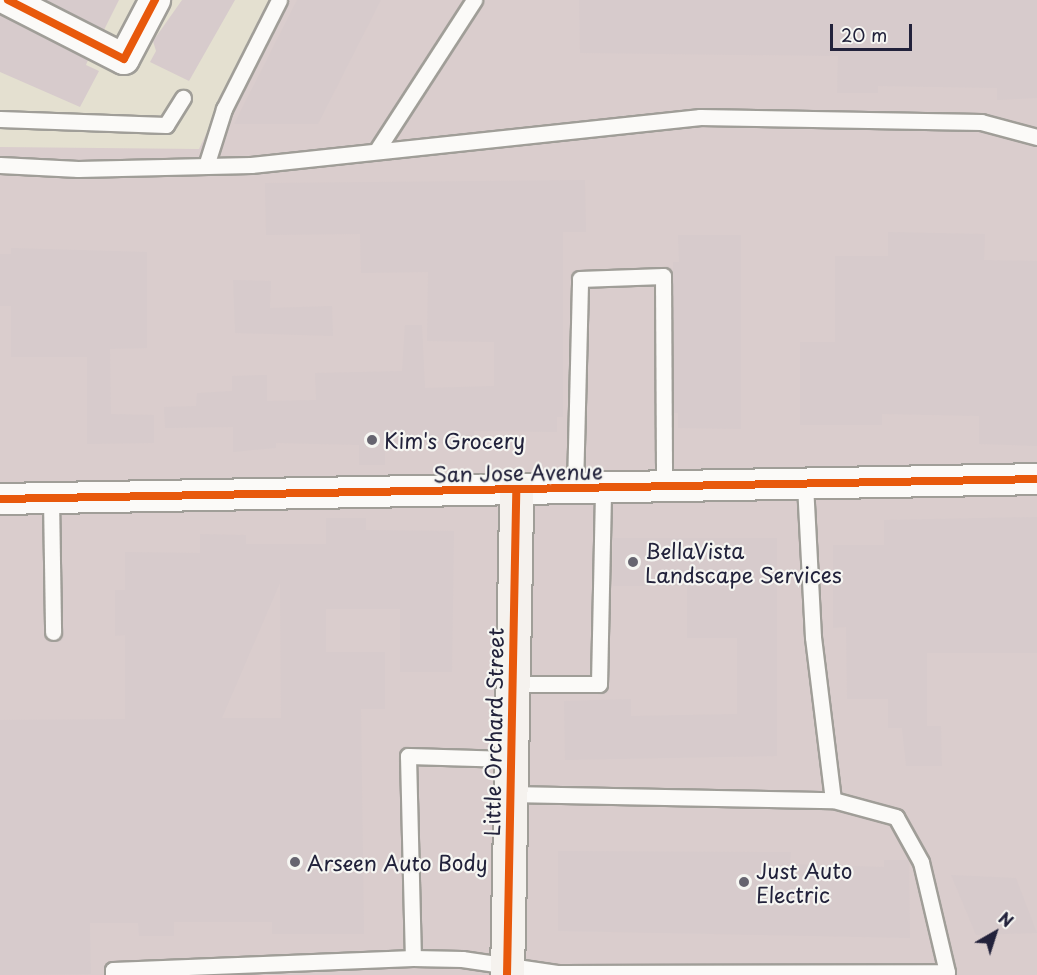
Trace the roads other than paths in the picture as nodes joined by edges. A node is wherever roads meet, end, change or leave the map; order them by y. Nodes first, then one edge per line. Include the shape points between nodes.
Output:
1 (8, 0) edge
2 (155, 0) edge
3 (279, 0) edge
4 (474, 0) edge
5 (183, 98) dead end
6 (0, 119) edge
7 (1037, 137) edge
8 (377, 150) junction
9 (0, 165) edge
10 (206, 166) junction
11 (664, 472) junction
12 (1037, 479) edge
13 (805, 486) junction
14 (589, 488) junction
15 (516, 490) junction
16 (51, 498) junction
17 (0, 499) edge
18 (53, 632) dead end
19 (512, 684) junction
20 (510, 759) junction
21 (509, 794) junction
22 (833, 800) junction
23 (413, 958) junction
24 (205, 971) edge
25 (507, 972) edge
26 (113, 975) edge

1 - 2 street via 124,59
3 - 10 lane via 224,109
4 - 8 lane
5 - 6 lane via 166,125
7 - 8 lane via 981,122 700,117
8 - 10 lane
9 - 10 lane
11 - 13 street, San Jose Avenue
11 - 14 street, San Jose Avenue
11 - 14 lane via 663,276 580,279 576,458
12 - 13 street, San Jose Avenue
13 - 22 lane via 813,637
14 - 15 street, San Jose Avenue
14 - 19 lane via 599,684
15 - 16 street, San Jose Avenue
15 - 19 street, Little Orchard Street
16 - 17 street, San Jose Avenue
16 - 18 lane
19 - 20 street, Little Orchard Street
20 - 21 street, Little Orchard Street
20 - 23 lane via 408,756
21 - 22 lane
21 - 25 street, Little Orchard Street
22 - 25 lane via 896,817 921,862 947,972
23 - 24 lane
23 - 25 lane via 462,959
24 - 26 lane via 113,970

